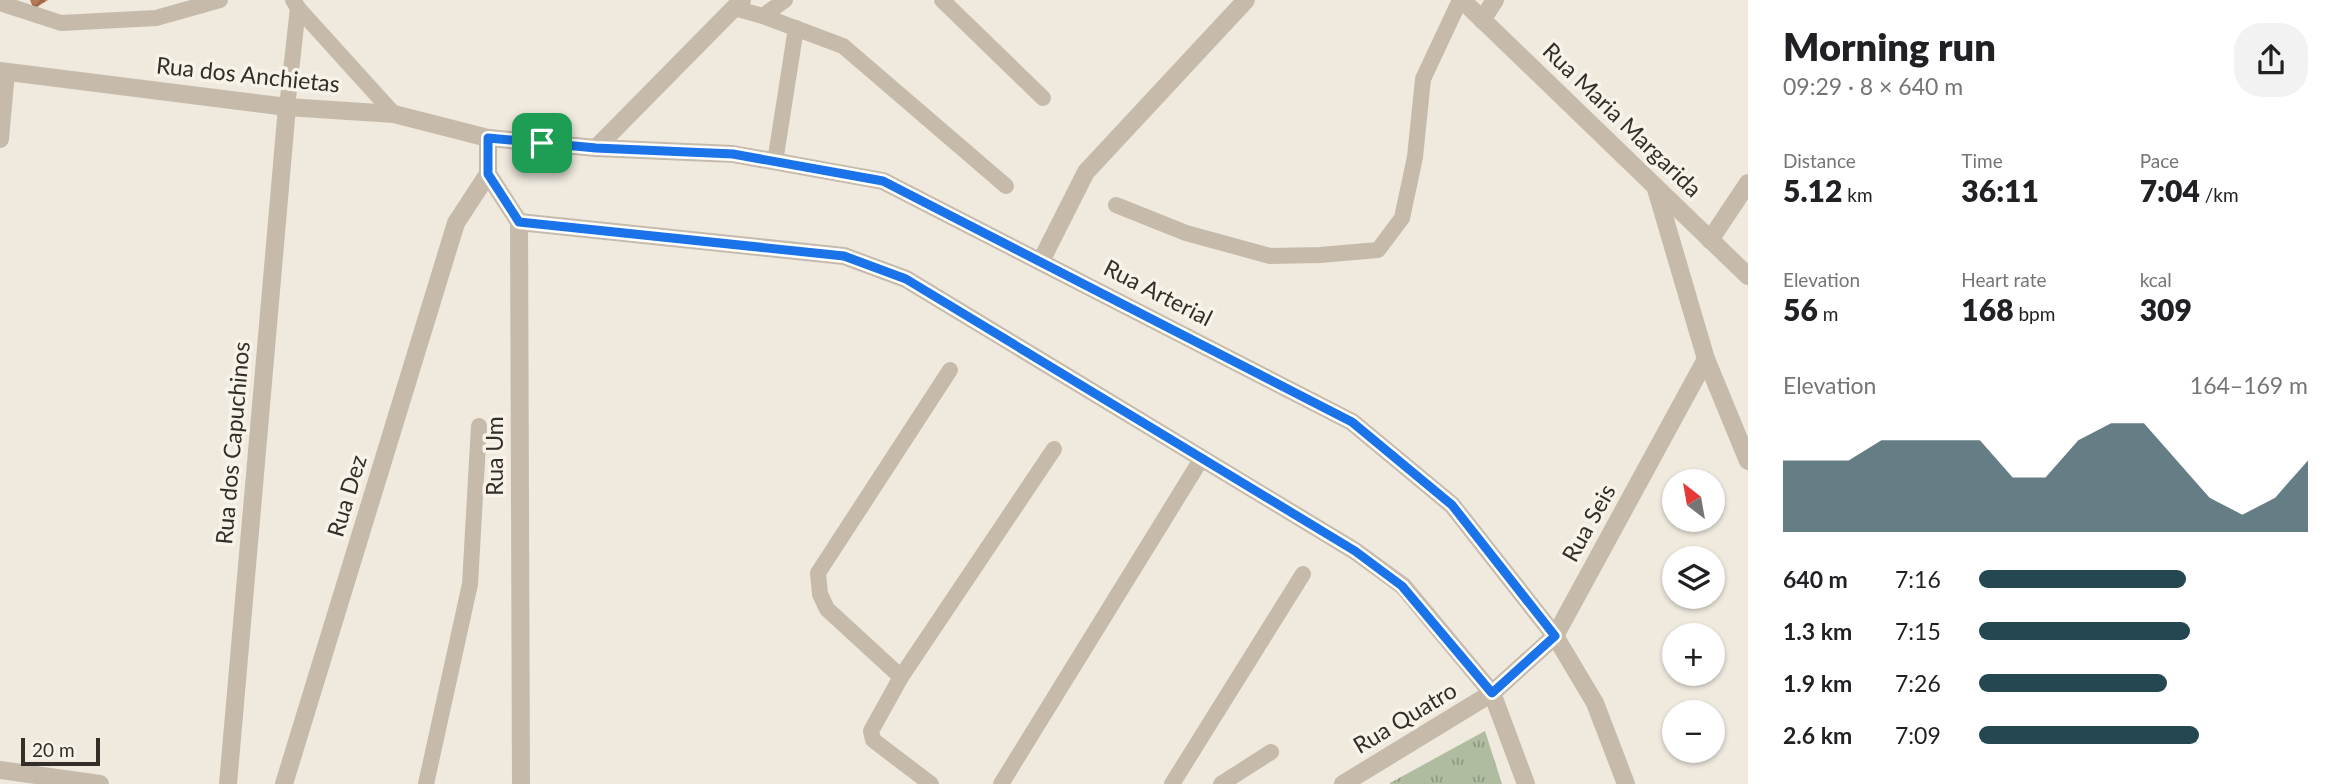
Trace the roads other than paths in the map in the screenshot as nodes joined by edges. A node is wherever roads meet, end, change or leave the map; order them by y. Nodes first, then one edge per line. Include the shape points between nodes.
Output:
1 (220, 0) edge
2 (785, 0) edge
3 (942, 0) edge
4 (1246, 0) edge
5 (1461, 0) edge
6 (1495, 0) edge
7 (0, 3) edge
8 (295, 4) edge
9 (738, 4) edge
10 (763, 16) junction
11 (1482, 20) junction
12 (796, 27) junction
13 (3, 72) edge
14 (1043, 97) dead end
15 (287, 107) junction
16 (394, 114) junction
17 (488, 138) junction
18 (0, 139) edge
19 (596, 148) junction
20 (775, 162) junction
21 (488, 174) junction
22 (1748, 183) edge
23 (1006, 186) dead end
24 (1656, 187) junction
25 (1116, 205) dead end
26 (519, 222) junction
27 (1710, 240) junction
28 (1041, 261) junction
29 (1748, 276) edge
30 (1706, 359) junction
31 (950, 370) dead end
32 (479, 426) dead end
33 (1054, 449) dead end
34 (1202, 458) junction
35 (1748, 461) edge
36 (1303, 574) dead end
37 (1555, 636) junction
38 (901, 677) junction
39 (1492, 693) junction
40 (1271, 752) dead end
41 (0, 770) edge
42 (1351, 782) edge
43 (100, 784) edge
44 (229, 784) edge
45 (284, 784) edge
46 (426, 784) edge
47 (521, 784) edge
48 (931, 784) edge
49 (1001, 784) edge
50 (1172, 784) edge
51 (1221, 784) edge
52 (1525, 784) edge
53 (1626, 784) edge

1 - 7 lane via 156,18 61,23
2 - 10 lane
3 - 14 lane
4 - 28 street via 1086,172
5 - 11 street, Rua Maria Margarida
5 - 25 lane via 1423,79 1415,157 1402,218 1378,250 1270,256 1186,233
6 - 11 street
8 - 15 lane
8 - 16 lane
9 - 10 lane
9 - 19 street
10 - 12 lane
11 - 24 street, Rua Maria Margarida
12 - 20 lane
12 - 23 lane via 843,46
13 - 15 street, Rua dos Anchietas
13 - 18 street
15 - 16 street, Rua dos Anchietas
15 - 44 street, Rua dos Capuchinos
16 - 17 street, Rua dos Anchietas
17 - 19 street, Rua Arterial
17 - 21 street
19 - 20 street, Rua Arterial via 733,154
20 - 28 street, Rua Arterial via 883,181
21 - 26 street
21 - 45 street, Rua Dez via 456,223
22 - 27 street
24 - 27 street, Rua Maria Margarida
24 - 30 street
26 - 34 street via 844,256 906,279
26 - 47 street, Rua Um
27 - 29 street, Rua Maria Margarida
28 - 37 street, Rua Arterial via 1352,422 1452,505
30 - 35 street
30 - 37 street, Rua Seis
31 - 38 lane via 818,573 827,609
32 - 46 lane via 470,584
33 - 38 lane
34 - 39 street via 1355,551 1402,586
34 - 49 lane
36 - 50 lane
37 - 39 street, Rua Seis
37 - 53 street, Rua Arterial via 1595,704
38 - 48 lane via 871,731 873,740
39 - 42 street, Rua Quatro
39 - 52 street
40 - 51 lane
41 - 43 street

